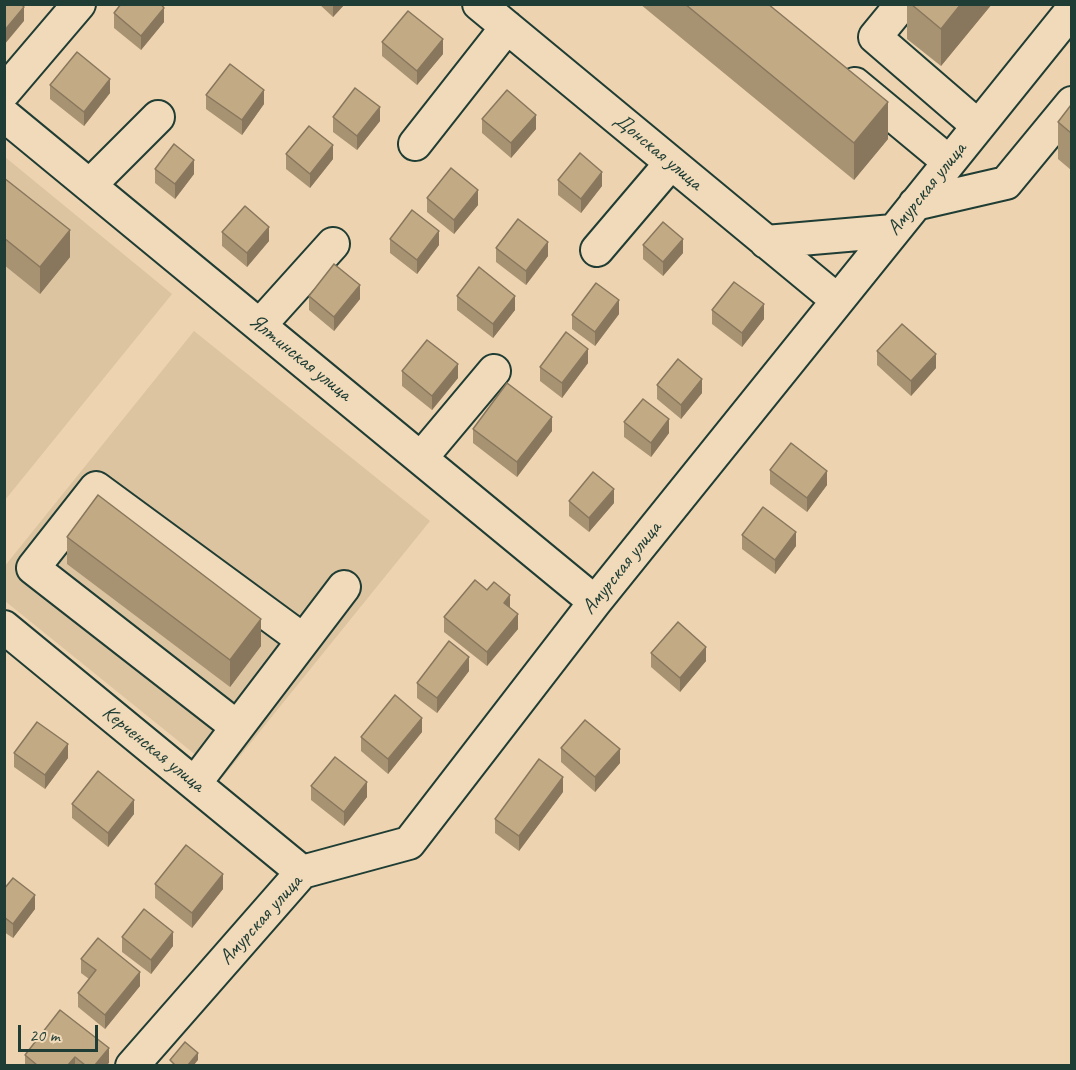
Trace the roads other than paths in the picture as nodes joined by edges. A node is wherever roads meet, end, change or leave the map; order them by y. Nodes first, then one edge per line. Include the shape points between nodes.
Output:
1 (79, 4) edge
2 (479, 4) edge
3 (902, 4) edge
4 (1071, 10) edge
5 (507, 27) junction
6 (831, 64) edge
7 (4, 92) edge
8 (1071, 104) edge
9 (4, 114) edge
10 (158, 117) dead end
11 (978, 126) junction
12 (415, 144) dead end
13 (949, 162) junction
14 (671, 163) junction
15 (90, 185) junction
16 (915, 204) junction
17 (893, 231) junction
18 (766, 242) junction
19 (333, 244) dead end
20 (597, 250) dead end
21 (837, 300) junction
22 (260, 326) junction
23 (494, 371) dead end
24 (421, 458) junction
25 (344, 587) dead end
26 (595, 602) junction
27 (4, 627) edge
28 (303, 640) junction
29 (237, 727) junction
30 (195, 783) junction
31 (302, 872) junction
32 (132, 1065) edge

1 - 7 street
2 - 5 street, Донская улица
3 - 11 street via 875,37
4 - 11 street, Амурская улица
5 - 12 street
5 - 14 street, Донская улица
6 - 13 street
8 - 16 street via 1006,183
9 - 15 street, Ялтинская улица
10 - 15 street
11 - 13 street, Амурская улица
13 - 16 street, Амурская улица
14 - 18 street, Донская улица
14 - 20 street
15 - 22 street, Ялтинская улица
16 - 17 street, Амурская улица
17 - 18 street
17 - 21 street, Амурская улица
18 - 21 street, Донская улица
19 - 22 street
21 - 26 street, Амурская улица
22 - 24 street, Ялтинская улица
23 - 24 street
24 - 26 street, Ялтинская улица
25 - 28 street
26 - 31 street, Амурская улица via 409,843
27 - 30 street, Керченская улица
28 - 29 street
28 - 29 street via 96,488 33,568
29 - 30 street
30 - 31 street, Керченская улица
31 - 32 street, Амурская улица

